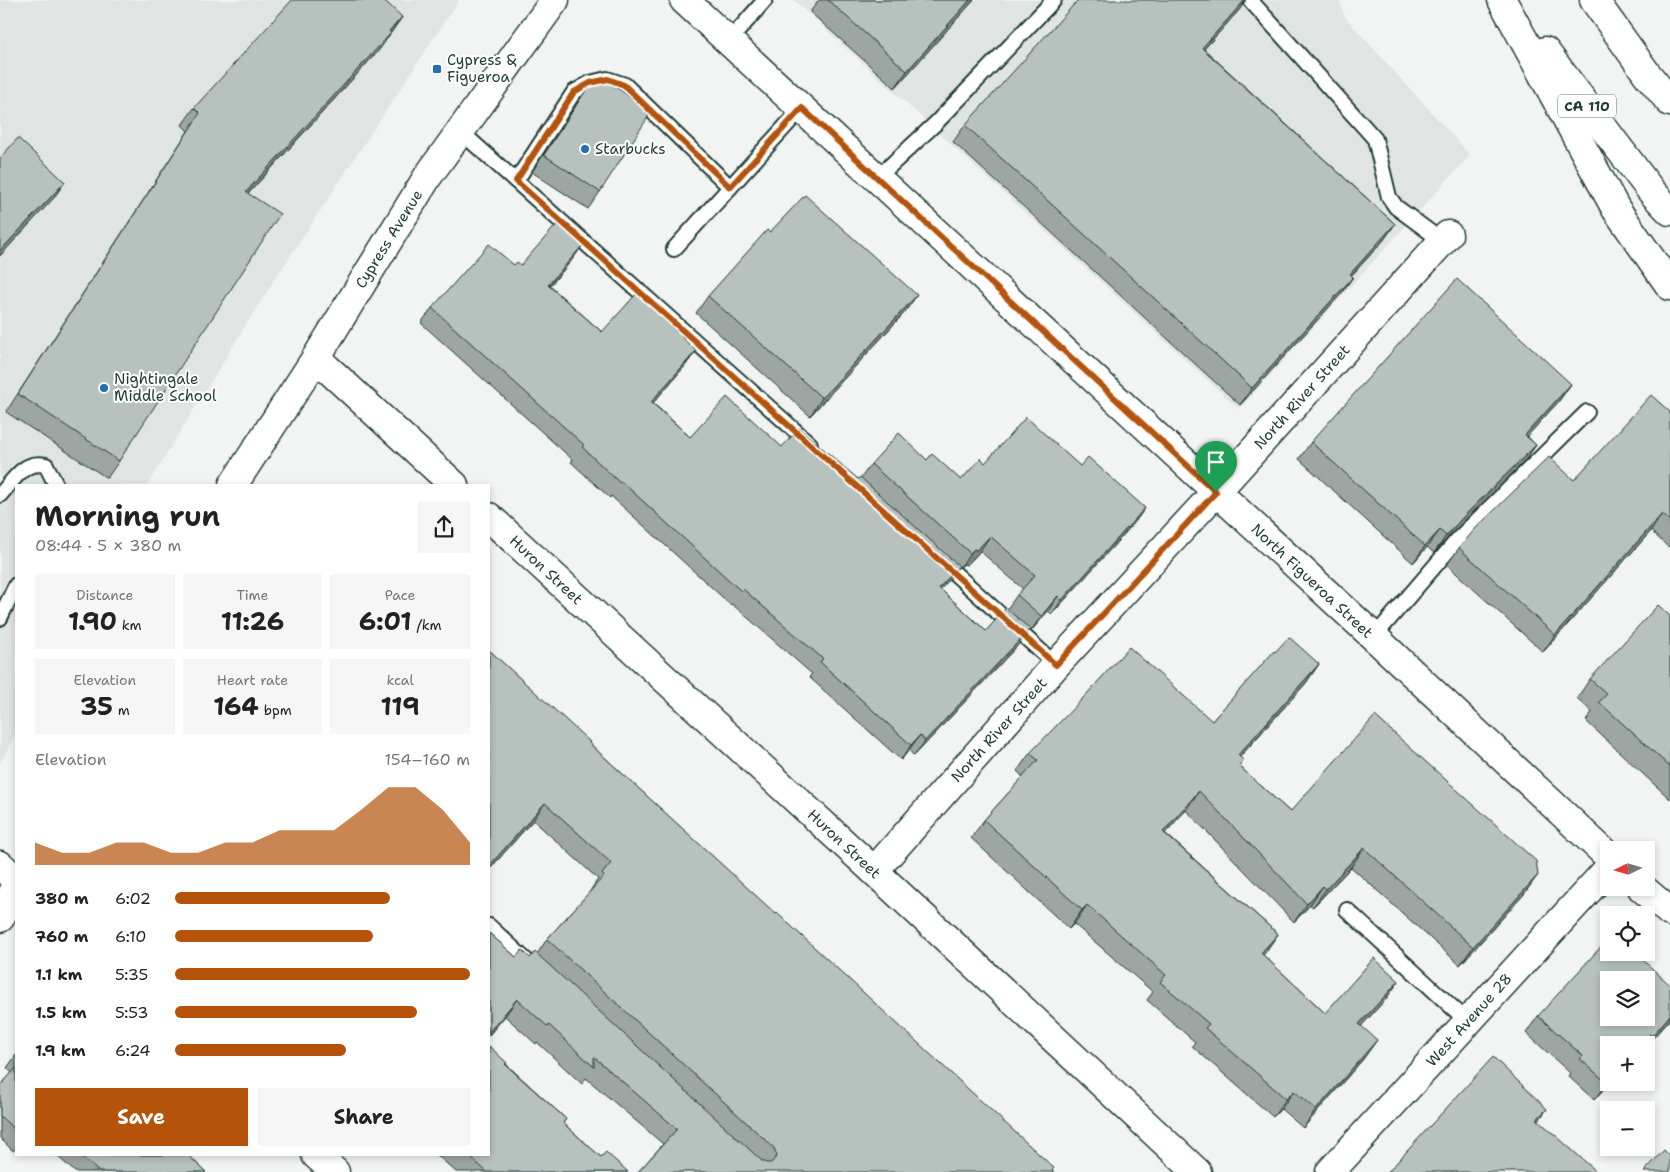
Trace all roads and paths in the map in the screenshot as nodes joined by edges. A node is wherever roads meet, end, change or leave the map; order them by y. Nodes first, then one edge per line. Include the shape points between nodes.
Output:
1 (555, 0) edge
2 (684, 0) edge
3 (765, 0) edge
4 (1054, 0) edge
5 (1250, 0) edge
6 (1502, 0) edge
7 (1506, 0) edge
8 (1594, 0) edge
9 (728, 41) junction
10 (1670, 102) edge
11 (802, 108) junction
12 (460, 131) junction
13 (877, 178) junction
14 (516, 181) junction
15 (730, 187) junction
16 (1670, 211) edge
17 (1445, 238) joint
18 (674, 249) dead end
19 (1670, 286) edge
20 (316, 358) junction
21 (1586, 412) dead end
22 (820, 453) edge
23 (55, 484) edge
24 (234, 484) edge
25 (453, 484) edge
26 (1216, 492) junction
27 (0, 495) edge
28 (490, 518) edge
29 (930, 552) edge
30 (15, 586) edge
31 (0, 618) edge
32 (1374, 637) junction
33 (1056, 665) junction
34 (1600, 850) edge
35 (0, 865) edge
36 (874, 871) junction
37 (1600, 878) edge
38 (15, 879) edge
39 (15, 889) edge
40 (1651, 896) edge
41 (1347, 910) dead end
42 (1670, 912) edge
43 (0, 918) edge
44 (490, 927) edge
45 (539, 972) edge
46 (1467, 1021) junction
47 (317, 1156) edge
48 (335, 1172) edge
49 (1197, 1172) edge
50 (1330, 1172) edge

1 - 12 main road, Cypress Avenue
2 - 9 main road, North Figueroa Street
3 - 9 lane
4 - 13 lane via 936,123
5 - 17 lane via 1375,139 1389,197 1396,207
6 - 19 main road via 1616,209
7 - 16 main road, CA 110 via 1652,192
8 - 10 main road
9 - 11 main road, North Figueroa Street
11 - 13 main road, North Figueroa Street
11 - 15 lane
12 - 14 lane
12 - 20 main road, Cypress Avenue via 404,213
13 - 26 main road, North Figueroa Street
14 - 15 lane via 574,92 590,83 608,79 624,85
14 - 22 lane
15 - 18 lane
17 - 26 main road, North River Street
20 - 24 main road, Cypress Avenue
20 - 25 main road
21 - 32 lane via 1458,539
23 - 27 lane via 46,466 36,463 25,467
26 - 32 main road, North Figueroa Street
26 - 33 main road, North River Street
28 - 36 main road, Huron Street
29 - 33 lane
30 - 31 lane
32 - 34 main road, North Figueroa Street
33 - 36 main road, North River Street
35 - 38 main road
36 - 49 main road, Huron Street
37 - 46 main road, West Avenue 28
39 - 43 main road
40 - 42 main road
41 - 46 lane
44 - 45 lane
46 - 50 main road, West Avenue 28
47 - 48 main road

